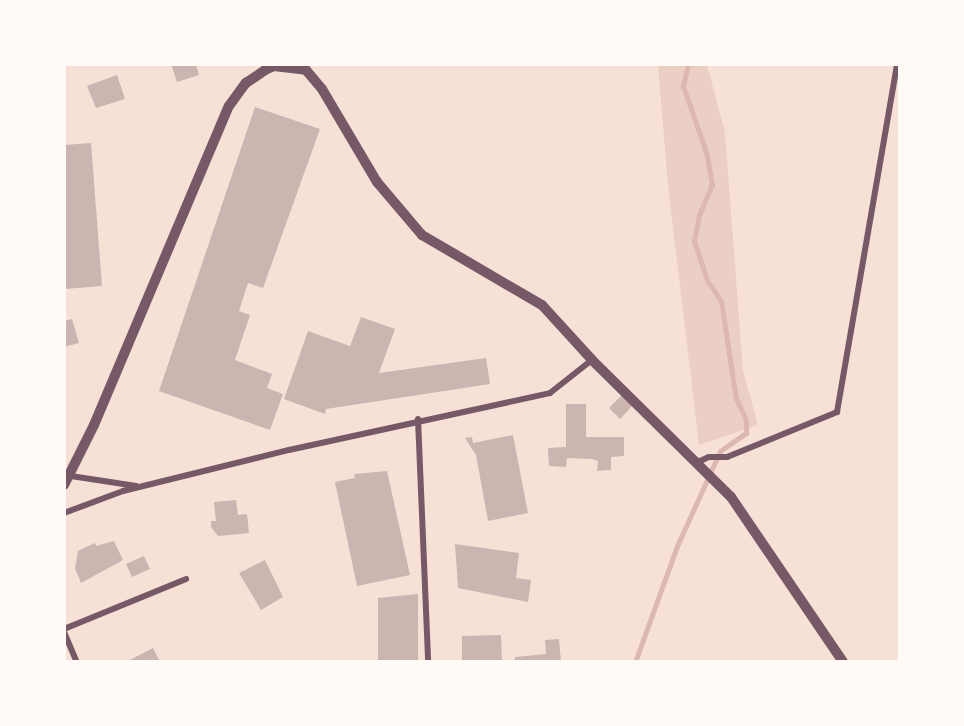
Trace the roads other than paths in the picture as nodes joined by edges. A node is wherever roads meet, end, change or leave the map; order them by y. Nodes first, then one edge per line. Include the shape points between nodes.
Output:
1 (897, 64) edge
2 (274, 65) edge
3 (592, 360) junction
4 (418, 419) junction
5 (699, 467) junction
6 (68, 481) edge
7 (140, 487) junction
8 (64, 513) edge
9 (186, 579) dead end
10 (64, 630) edge
11 (77, 662) edge
12 (428, 662) edge
13 (843, 662) edge

1 - 5 street via 837,412 727,457 709,457
2 - 3 street via 306,70 322,89 377,182 422,235 542,305
2 - 6 street via 246,82 229,106
3 - 4 street via 550,393
3 - 5 street
4 - 7 street
4 - 12 street
5 - 13 street via 731,497
6 - 7 street
7 - 8 street
9 - 10 street
10 - 11 street

